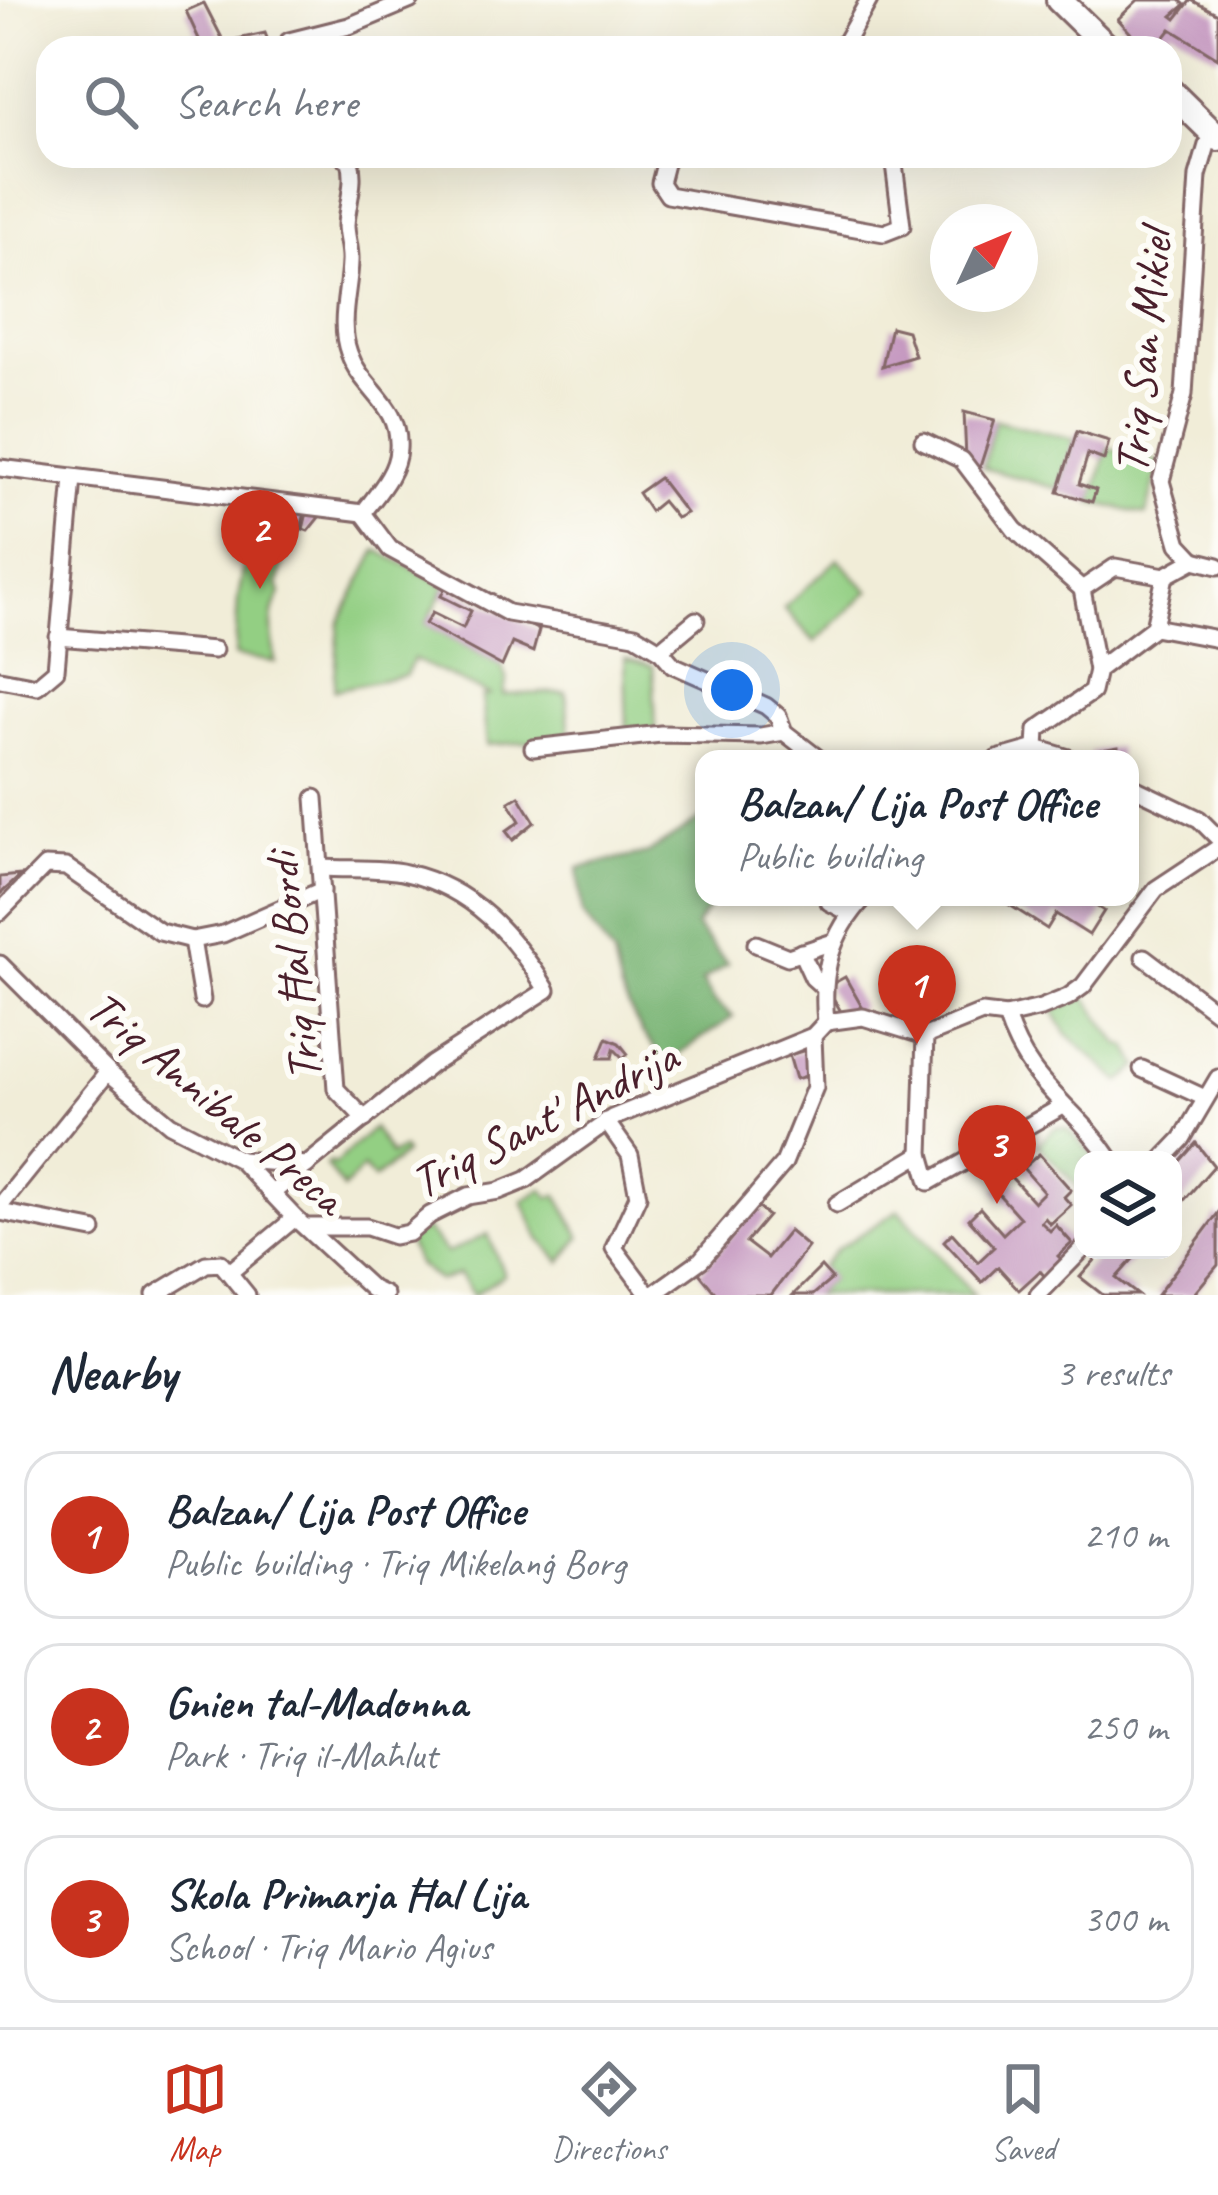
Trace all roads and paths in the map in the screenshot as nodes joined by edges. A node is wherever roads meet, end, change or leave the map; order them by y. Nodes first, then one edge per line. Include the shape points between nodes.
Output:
1 (411, 0) edge
2 (869, 0) edge
3 (1059, 0) edge
4 (1082, 0) edge
5 (316, 36) edge
6 (849, 36) edge
7 (1096, 36) edge
8 (1117, 36) edge
9 (1182, 106) edge
10 (1182, 118) edge
11 (1214, 146) edge
12 (352, 168) edge
13 (664, 168) edge
14 (895, 168) edge
15 (923, 442) dead end
16 (0, 468) edge
17 (74, 478) junction
18 (363, 513) junction
19 (1194, 560) junction
20 (1218, 566) edge
21 (1165, 576) junction
22 (1082, 589) junction
23 (695, 620) dead end
24 (1154, 627) junction
25 (58, 637) junction
26 (1218, 639) edge
27 (214, 650) dead end
28 (660, 650) junction
29 (1097, 670) junction
30 (0, 680) edge
31 (784, 732) junction
32 (533, 748) dead end
33 (1036, 748) junction
34 (807, 750) edge
35 (1029, 750) edge
36 (1043, 750) edge
37 (1139, 790) edge
38 (315, 798) dead end
39 (1218, 838) edge
40 (1218, 848) edge
41 (321, 868) junction
42 (322, 890) junction
43 (837, 906) edge
44 (857, 906) edge
45 (0, 912) edge
46 (850, 913) junction
47 (1132, 923) junction
48 (192, 940) junction
49 (832, 942) junction
50 (756, 944) dead end
51 (801, 952) junction
52 (1108, 955) junction
53 (1144, 957) junction
54 (0, 964) edge
55 (822, 986) junction
56 (202, 1000) dead end
57 (1218, 1013) edge
58 (1006, 1016) junction
59 (826, 1022) junction
60 (813, 1036) junction
61 (925, 1036) junction
62 (1142, 1070) dead end
63 (108, 1072) junction
64 (1218, 1078) edge
65 (1205, 1098) junction
66 (1063, 1106) junction
67 (365, 1119) junction
68 (606, 1120) junction
69 (1105, 1151) edge
70 (1171, 1151) edge
71 (921, 1154) junction
72 (240, 1160) junction
73 (307, 1166) junction
74 (271, 1194) junction
75 (837, 1204) dead end
76 (0, 1209) edge
77 (301, 1222) junction
78 (93, 1230) dead end
79 (1074, 1258) edge
80 (230, 1272) junction
81 (155, 1295) edge
82 (224, 1295) edge
83 (247, 1295) edge
84 (386, 1295) edge
85 (650, 1295) edge
86 (1038, 1295) edge

1 - 5 street
2 - 6 street
3 - 7 highway
4 - 8 highway
9 - 11 highway
10 - 11 highway
11 - 19 street, Triq San Mikiel via 1198,176 1184,394 1162,481 1179,544
12 - 18 street via 343,317 349,354 393,411 398,448 393,471
13 - 14 street via 660,183 668,195 884,232 902,226
15 - 22 street via 962,460 1016,530
16 - 17 street
17 - 18 street
17 - 25 street
18 - 28 street via 390,549 508,613 634,635
19 - 20 street
19 - 21 street
21 - 22 street via 1115,567
21 - 24 street
22 - 29 street
23 - 28 street
24 - 26 street
24 - 29 street
25 - 27 street
25 - 30 street via 56,670 37,686
28 - 31 street via 673,665 766,706
29 - 33 street via 1092,692 1037,730
31 - 32 street
31 - 34 street
33 - 35 street
33 - 36 street
37 - 39 street via 1199,819
38 - 41 street, Triq Ħal Bordi
40 - 47 street via 1156,889
41 - 42 street, Triq Ħal Bordi
41 - 67 street via 406,872 455,892 491,915 547,990
42 - 48 street via 240,928
42 - 67 street, Triq Ħal Bordi via 335,1088
43 - 46 street
44 - 46 street
45 - 48 street via 45,866 66,867 160,932
46 - 49 street
47 - 52 street
47 - 53 street
48 - 56 street
49 - 51 street
49 - 55 street
50 - 51 street via 788,957
51 - 55 street
52 - 53 street
52 - 58 street via 1068,998
53 - 57 street
54 - 63 street, Triq Annibale Preca
55 - 59 street
58 - 61 street via 982,1013
58 - 66 street via 1032,1073
59 - 60 street
59 - 61 street via 863,1017
60 - 68 street, Triq Sant' Andrija
60 - 85 street via 815,1087 784,1163 701,1260
61 - 71 street
62 - 65 street
63 - 72 street, Triq Annibale Preca via 170,1124
63 - 76 street
64 - 65 street
65 - 70 street
66 - 69 street
66 - 71 street via 929,1182
67 - 73 street
68 - 77 street, Triq Sant' Andrija via 526,1180 468,1196 409,1233
68 - 85 street via 630,1155 638,1196 614,1248
71 - 75 street
72 - 73 street
72 - 74 street, Triq Annibale Preca
73 - 74 street
74 - 77 street, Triq Annibale Preca
76 - 78 street
77 - 80 street
77 - 84 street, Triq Annibale Preca
79 - 86 street
80 - 81 street via 206,1264
80 - 82 street
80 - 83 street

